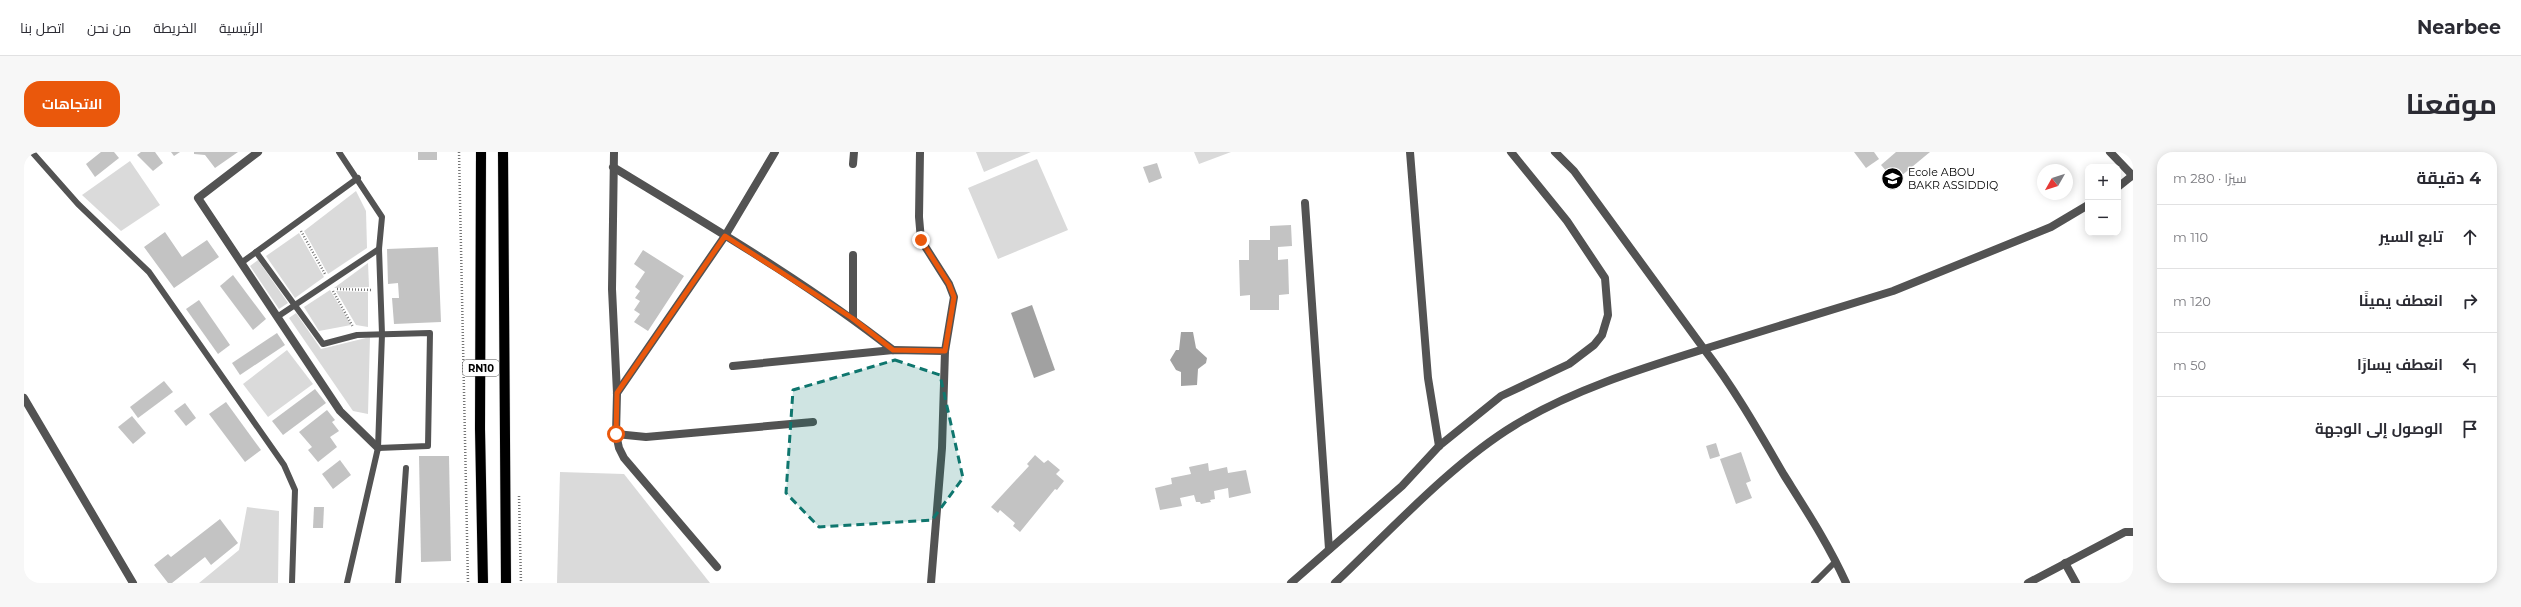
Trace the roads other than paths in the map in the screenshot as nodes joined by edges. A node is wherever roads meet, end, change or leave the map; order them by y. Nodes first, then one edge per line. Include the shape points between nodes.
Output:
1 (32, 152) edge
2 (258, 152) edge
3 (339, 152) edge
4 (481, 152) edge
5 (503, 152) edge
6 (614, 152) edge
7 (774, 152) edge
8 (854, 152) edge
9 (920, 152) edge
10 (1410, 152) edge
11 (1511, 152) edge
12 (1555, 152) edge
13 (2110, 152) edge
14 (853, 164) dead end
15 (613, 167) junction
16 (2133, 176) edge
17 (358, 178) junction
18 (2121, 185) edge
19 (1305, 203) dead end
20 (2085, 207) edge
21 (725, 236) junction
22 (379, 249) junction
23 (256, 252) junction
24 (853, 255) dead end
25 (241, 263) junction
26 (296, 305) junction
27 (277, 317) junction
28 (852, 318) junction
29 (382, 334) junction
30 (1704, 349) junction
31 (893, 350) junction
32 (945, 351) junction
33 (733, 366) dead end
34 (617, 393) junction
35 (24, 398) edge
36 (813, 422) dead end
37 (616, 434) junction
38 (1439, 446) junction
39 (378, 448) junction
40 (406, 468) dead end
41 (2133, 532) edge
42 (1329, 549) junction
43 (1836, 561) junction
44 (2065, 563) junction
45 (717, 568) dead end
46 (133, 583) edge
47 (292, 583) edge
48 (347, 583) edge
49 (398, 583) edge
50 (484, 583) edge
51 (506, 583) edge
52 (930, 583) edge
53 (1291, 583) edge
54 (1335, 583) edge
55 (1814, 583) edge
56 (1846, 583) edge
57 (2028, 583) edge
58 (2076, 583) edge

1 - 47 lane via 78,204 149,272 284,465 295,490
2 - 25 street via 198,198
3 - 17 lane
4 - 50 main road, RN10 via 480,429
5 - 51 main road, RN10
6 - 15 street
7 - 21 street
8 - 14 street
9 - 32 street via 921,240 949,284 954,297
10 - 38 street via 1428,378
11 - 38 street via 1567,220 1605,278 1608,315 1602,335 1594,345 1569,364 1500,396
12 - 30 street via 1574,171
13 - 16 street
15 - 21 street
15 - 34 street via 612,289
16 - 18 street
17 - 22 lane via 382,217
17 - 23 lane
19 - 42 street
20 - 30 street via 2051,227 1893,291
21 - 28 street
21 - 34 street
22 - 26 lane
22 - 29 lane
23 - 25 lane
23 - 26 lane
24 - 28 street
25 - 27 street
26 - 27 lane
26 - 29 lane via 323,344 357,335
27 - 39 street via 340,412
28 - 31 street
29 - 39 lane
29 - 39 lane via 430,333 428,446
30 - 43 street via 1722,374
30 - 54 street via 1556,402 1514,425 1480,449 1438,486
31 - 32 street
31 - 33 street
32 - 52 street via 942,448
34 - 37 street
35 - 46 street
36 - 37 street via 646,437
37 - 45 street via 624,458
38 - 42 street via 1402,486
39 - 48 lane
40 - 49 lane
41 - 44 street via 2125,532
42 - 53 street
43 - 55 lane
43 - 56 street
44 - 57 street
44 - 58 street

